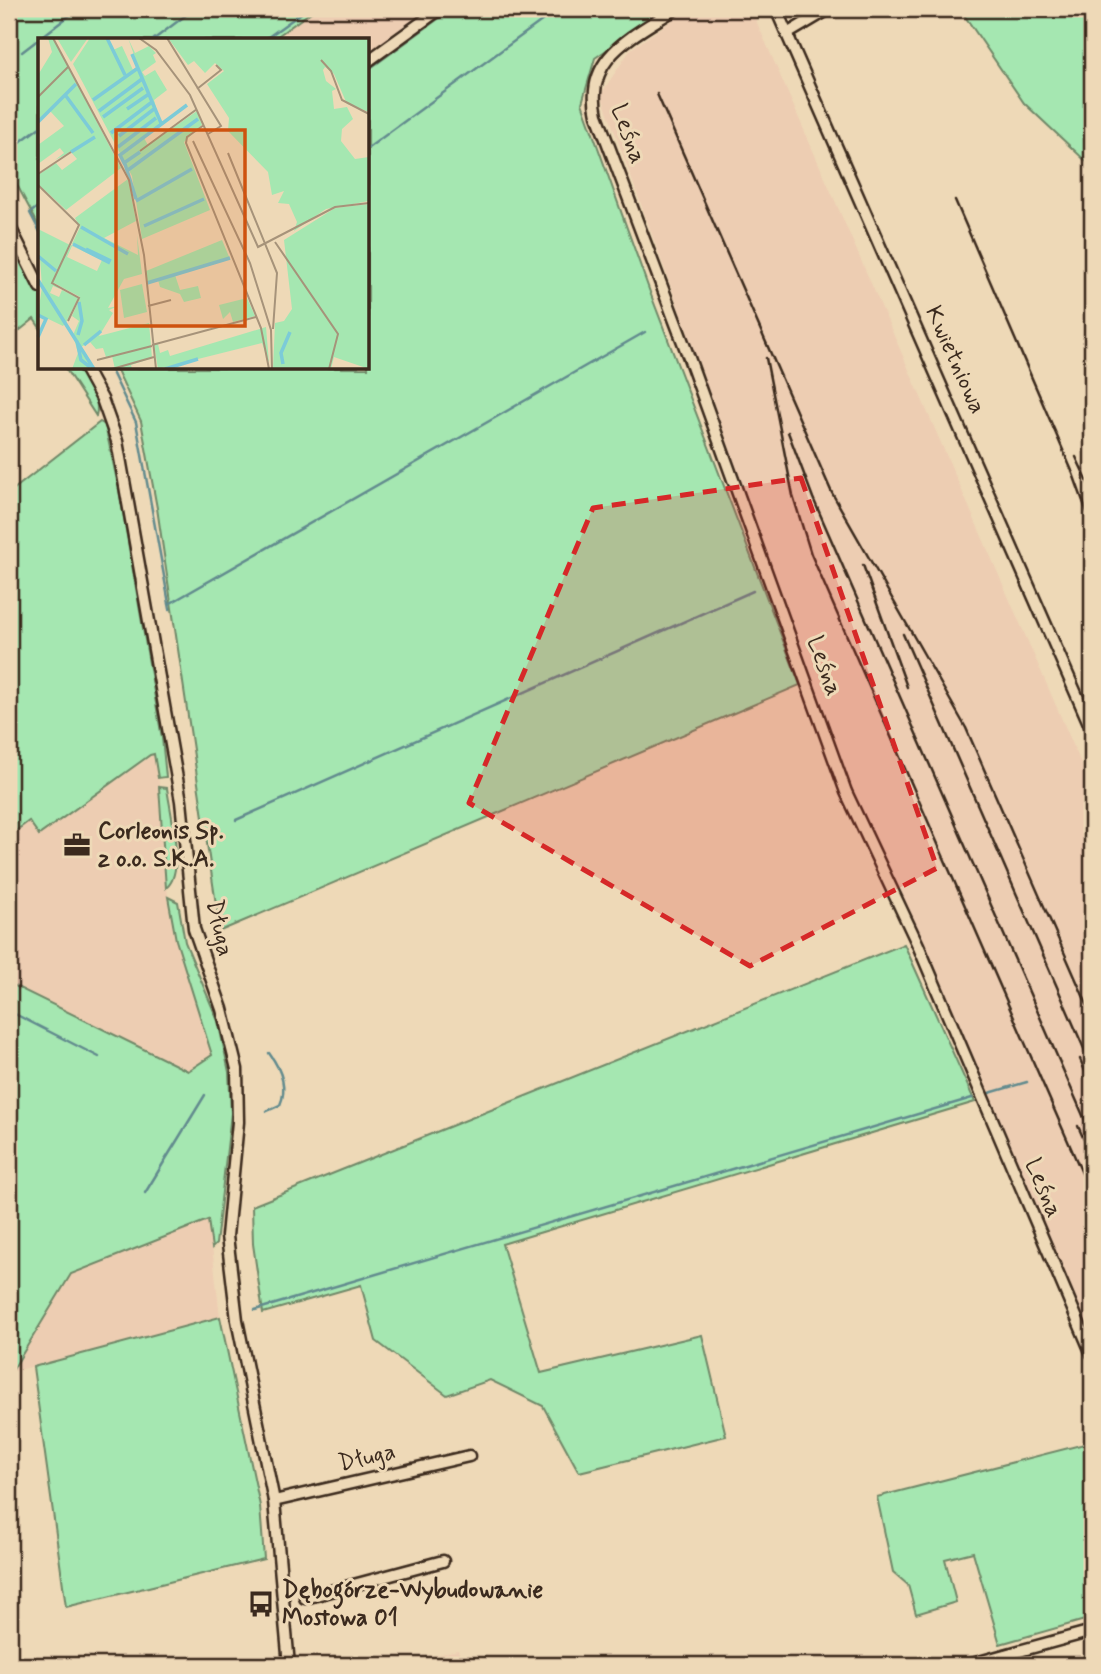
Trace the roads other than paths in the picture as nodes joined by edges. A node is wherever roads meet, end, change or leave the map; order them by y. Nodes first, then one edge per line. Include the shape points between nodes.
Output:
1 (440, 9) edge
2 (674, 9) edge
3 (776, 9) edge
4 (829, 9) edge
5 (787, 34) junction
6 (369, 60) edge
7 (9, 225) edge
8 (38, 283) edge
9 (86, 369) edge
10 (1092, 730) edge
11 (1092, 1354) edge
12 (469, 1456) dead end
13 (274, 1501) junction
14 (443, 1561) dead end
15 (305, 1598) dead end
16 (1092, 1631) edge
17 (289, 1665) edge
18 (968, 1665) edge

1 - 6 street
2 - 11 street, Leśna via 620,45 606,60 594,87 597,115 846,792 918,945
3 - 5 street, Kwietniowa
4 - 5 street
5 - 10 street, Kwietniowa
7 - 8 street
9 - 13 street, Długa via 117,441 181,801 194,929 237,1069 238,1122 227,1236 237,1320
12 - 13 street, Długa
13 - 17 street, Długa
14 - 15 street
16 - 18 street

